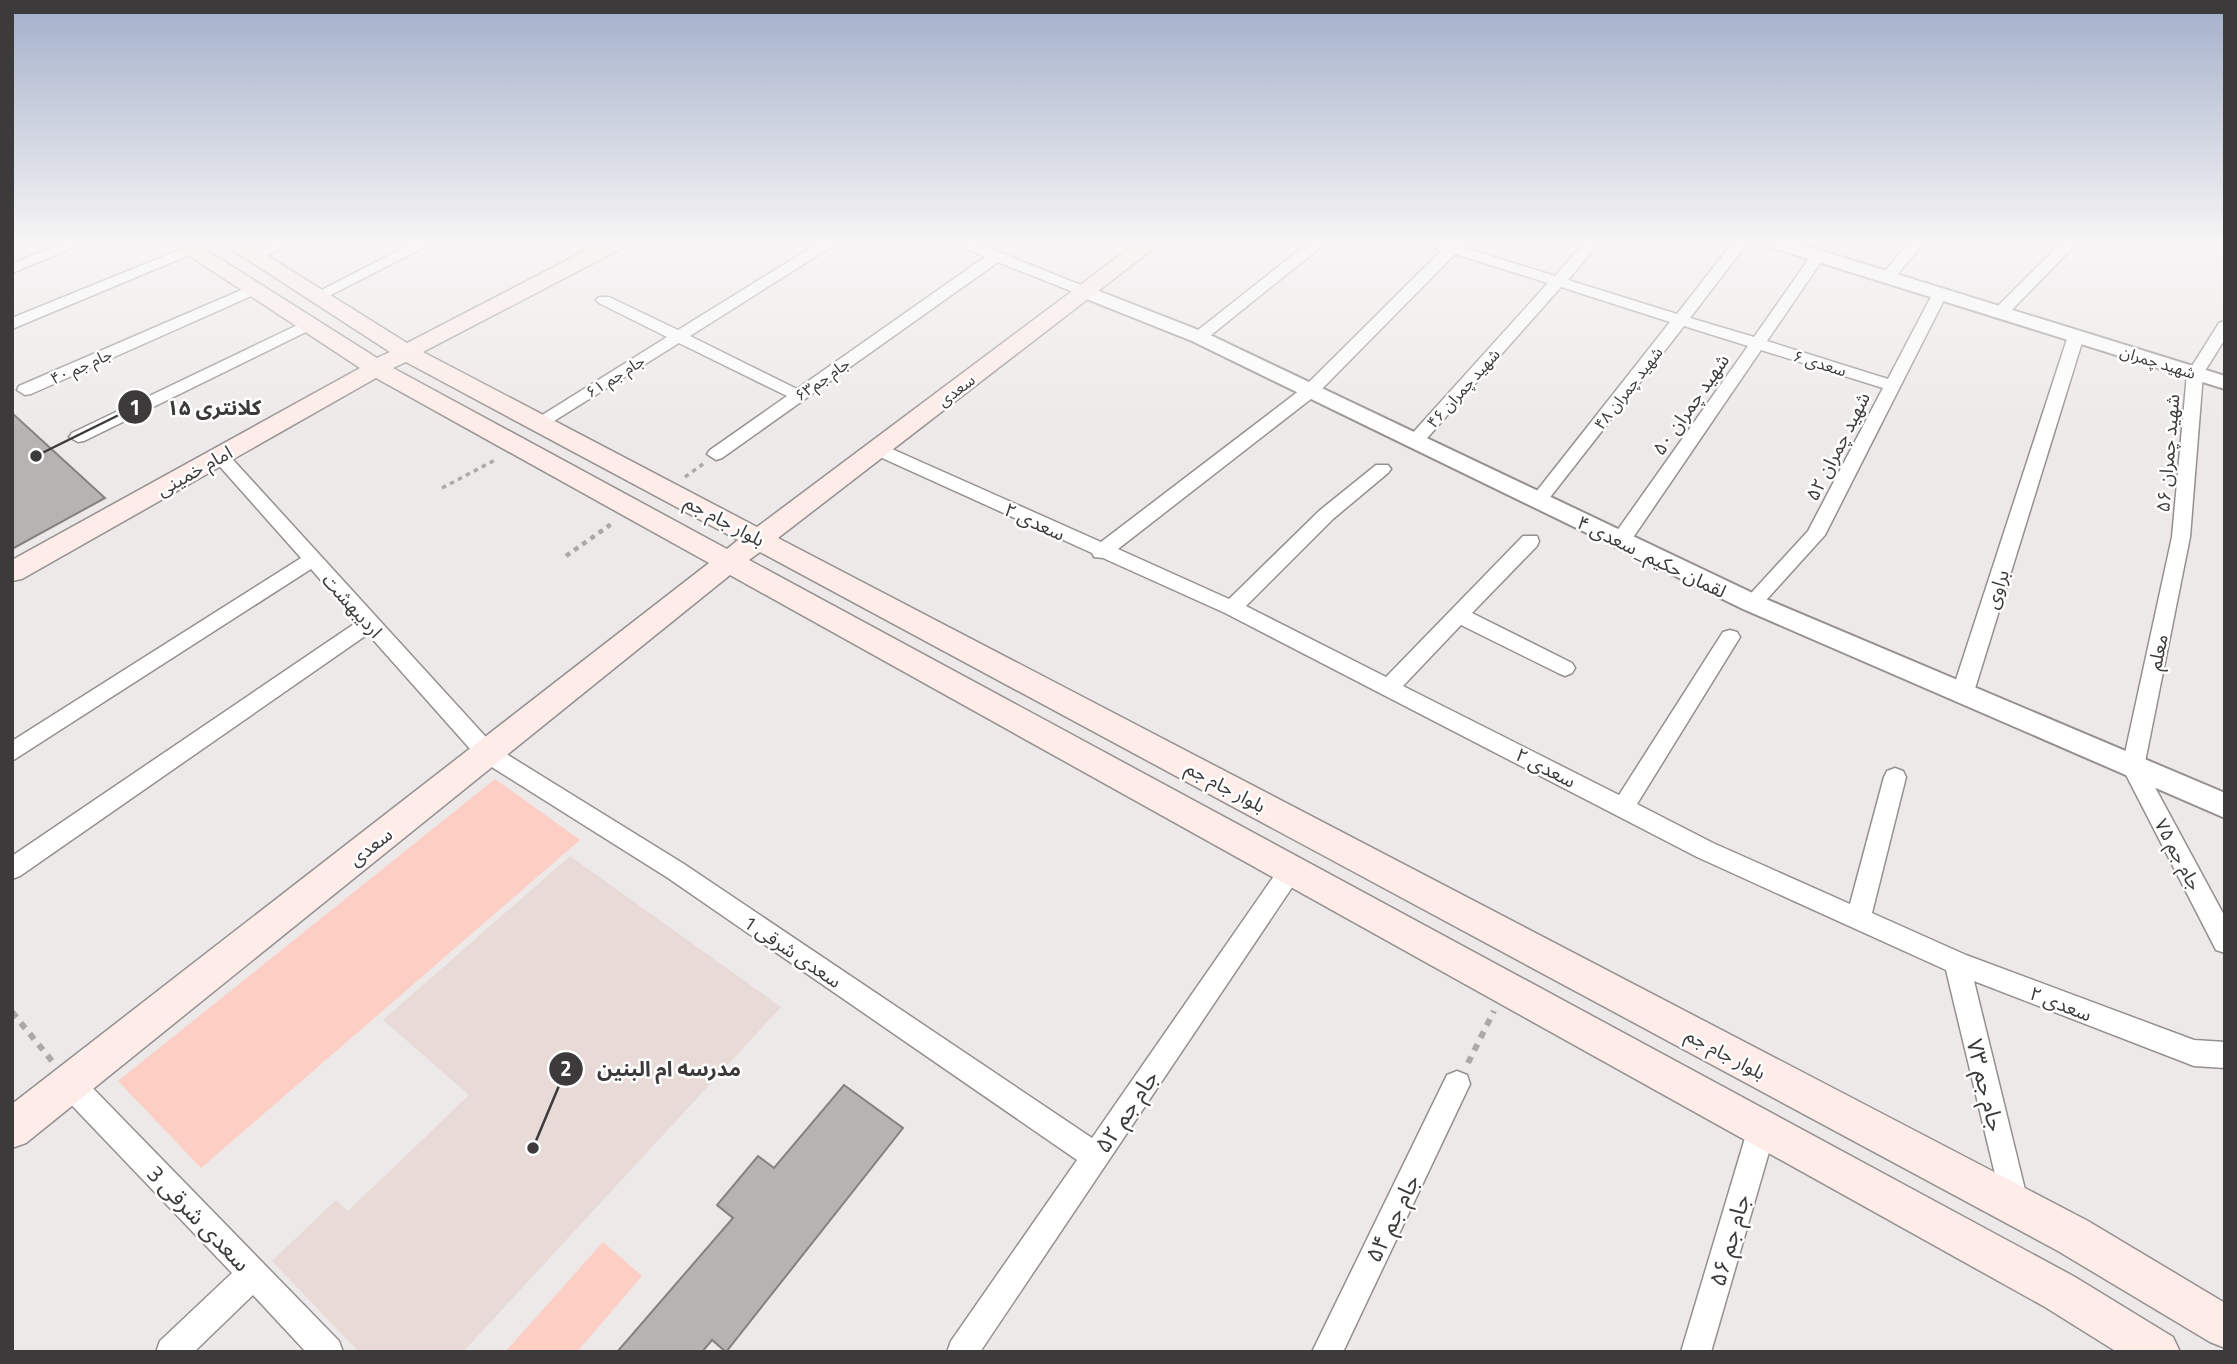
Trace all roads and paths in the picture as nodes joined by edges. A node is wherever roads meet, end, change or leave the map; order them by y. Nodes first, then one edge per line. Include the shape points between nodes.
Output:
1 (54, 305) edge
2 (220, 305) edge
3 (295, 305) edge
4 (306, 305) edge
5 (324, 305) edge
6 (500, 305) edge
7 (614, 305) edge
8 (730, 305) edge
9 (928, 305) edge
10 (1069, 305) edge
11 (1118, 305) edge
12 (1241, 305) edge
13 (1396, 305) edge
14 (1538, 305) edge
15 (1632, 305) edge
16 (1694, 305) edge
17 (1784, 305) edge
18 (1933, 305) edge
19 (1973, 305) edge
20 (2008, 305) edge
21 (313, 311) junction
22 (2000, 313) junction
23 (1682, 320) junction
24 (12, 324) edge
25 (2225, 326) edge
26 (678, 336) junction
27 (1199, 337) junction
28 (2076, 337) junction
29 (1758, 343) junction
30 (407, 353) junction
31 (376, 369) junction
32 (2195, 374) junction
33 (2225, 383) edge
34 (1891, 384) junction
35 (25, 390) dead end
36 (1310, 391) junction
37 (799, 396) junction
38 (540, 422) junction
39 (78, 437) dead end
40 (1415, 441) junction
41 (520, 447) junction
42 (877, 449) junction
43 (716, 454) joint
44 (220, 456) junction
45 (1382, 469) dead end
46 (442, 488) dead end
47 (667, 489) junction
48 (1538, 501) junction
49 (632, 509) junction
50 (2181, 537) joint
51 (759, 538) junction
52 (1621, 540) junction
53 (1530, 541) dead end
54 (1101, 552) junction
55 (565, 556) dead end
56 (313, 559) junction
57 (728, 562) junction
58 (12, 572) edge
59 (1752, 603) junction
60 (1232, 608) junction
61 (1459, 615) junction
62 (370, 623) junction
63 (1730, 638) dead end
64 (1564, 668) dead end
65 (1389, 687) junction
66 (1962, 695) junction
67 (12, 752) edge
68 (487, 753) junction
69 (2133, 767) junction
70 (1895, 776) dead end
71 (1624, 806) junction
72 (2225, 806) edge
73 (12, 869) edge
74 (1291, 870) junction
75 (1858, 919) junction
76 (2225, 942) edge
77 (1957, 963) junction
78 (1505, 989) junction
79 (12, 1012) edge
80 (2225, 1055) edge
81 (1779, 1080) junction
82 (71, 1084) junction
83 (1457, 1084) joint
84 (1762, 1128) junction
85 (12, 1129) edge
86 (1095, 1156) junction
87 (2015, 1206) junction
88 (253, 1274) junction
89 (2225, 1327) edge
90 (2155, 1351) edge
91 (171, 1352) edge
92 (328, 1352) edge
93 (962, 1352) edge
94 (1327, 1352) edge
95 (1696, 1352) edge

1 - 24 street
2 - 35 street, جام جم ۴۰
3 - 21 main road, بلوار جام جم
4 - 21 main road, بلوار جام جم
5 - 21 street
6 - 30 main road
7 - 26 street
8 - 26 street, جام جم ۶۱
9 - 37 street, جام جم۶۳
10 - 42 main road, سعدی
11 - 27 street, لقمان حکیم_سعدی ۴
12 - 27 street
13 - 36 street
14 - 40 street, شهید چمران ۴۶
15 - 23 street, سعدی ۶
16 - 23 street, شهید چمران ۴۸
17 - 29 street, شهید چمران ۵۰
18 - 34 street, شهید چمران ۵۲
19 - 22 street, شهید چمران
20 - 22 street
21 - 30 main road, بلوار جام جم
21 - 31 main road, بلوار جام جم
21 - 39 street
22 - 28 street, شهید چمران
23 - 29 street, سعدی ۶
23 - 48 street, شهید چمران ۴۸
25 - 32 street
26 - 37 street
26 - 38 street, جام جم ۶۱
27 - 36 street, لقمان حکیم_سعدی ۴
28 - 32 street, شهید چمران
28 - 66 street, براوی
29 - 34 street, سعدی ۶
29 - 52 street, شهید چمران ۵۰
30 - 31 main road, امام خمینی
30 - 38 main road, بلوار جام جم
31 - 41 main road, بلوار جام جم
31 - 44 main road, امام خمینی
32 - 33 street, شهید چمران
32 - 50 street, شهید چمران ۵۶
34 - 59 street, شهید چمران ۵۲ via 1816,534
36 - 40 street, لقمان حکیم_سعدی ۴
36 - 54 street
37 - 43 street, جام جم۶۳
38 - 47 main road, بلوار جام جم
40 - 48 street, لقمان حکیم_سعدی ۴
41 - 46 path
41 - 49 main road, بلوار جام جم
42 - 51 main road, سعدی
42 - 54 street, سعدی ۲
43 - 47 path
44 - 56 street, اردیبهشت
44 - 58 main road, امام خمینی
45 - 60 street via 1326,515
47 - 51 main road, بلوار جام جم
48 - 52 street, لقمان حکیم_سعدی ۴
49 - 55 path
49 - 57 main road, بلوار جام جم
50 - 69 street, معلم
51 - 57 main road, سعدی
51 - 81 main road, بلوار جام جم
52 - 59 street, لقمان حکیم_سعدی ۴
53 - 61 street
54 - 60 street, سعدی ۲
56 - 62 street, اردیبهشت
56 - 67 street
57 - 68 main road, سعدی
57 - 74 main road, بلوار جام جم
59 - 66 street, لقمان حکیم_سعدی ۴
60 - 65 street, سعدی ۲
61 - 64 street
61 - 65 street
62 - 68 street, اردیبهشت
62 - 73 street
63 - 71 street
65 - 71 street, سعدی ۲
66 - 69 street, لقمان حکیم_سعدی ۴
68 - 82 main road, سعدی
68 - 86 street, سعدی شرقی 1 via 676,871
69 - 72 street, لقمان حکیم_سعدی ۴
69 - 76 street, جام جم ۷۵
70 - 75 street
71 - 75 street, سعدی ۲ via 1705,850
74 - 78 main road, بلوار جام جم
74 - 86 street, جام جم ۵۲
75 - 77 street, سعدی ۲
77 - 80 street, سعدی ۲ via 2194,1054
77 - 87 street, جام جم ۷۳
78 - 83 path
78 - 84 main road, بلوار جام جم
79 - 82 path
81 - 84 main road
81 - 87 main road, بلوار جام جم
82 - 85 main road, سعدی
82 - 88 street, سعدی شرقی 3
83 - 94 street, جام جم ۵۴
84 - 90 main road, بلوار جام جم via 2060,1292
84 - 95 street, جام جم ۵۶
86 - 93 street, جام جم ۵۲
87 - 89 main road, بلوار جام جم
88 - 91 street
88 - 92 street, سعدی شرقی 3

